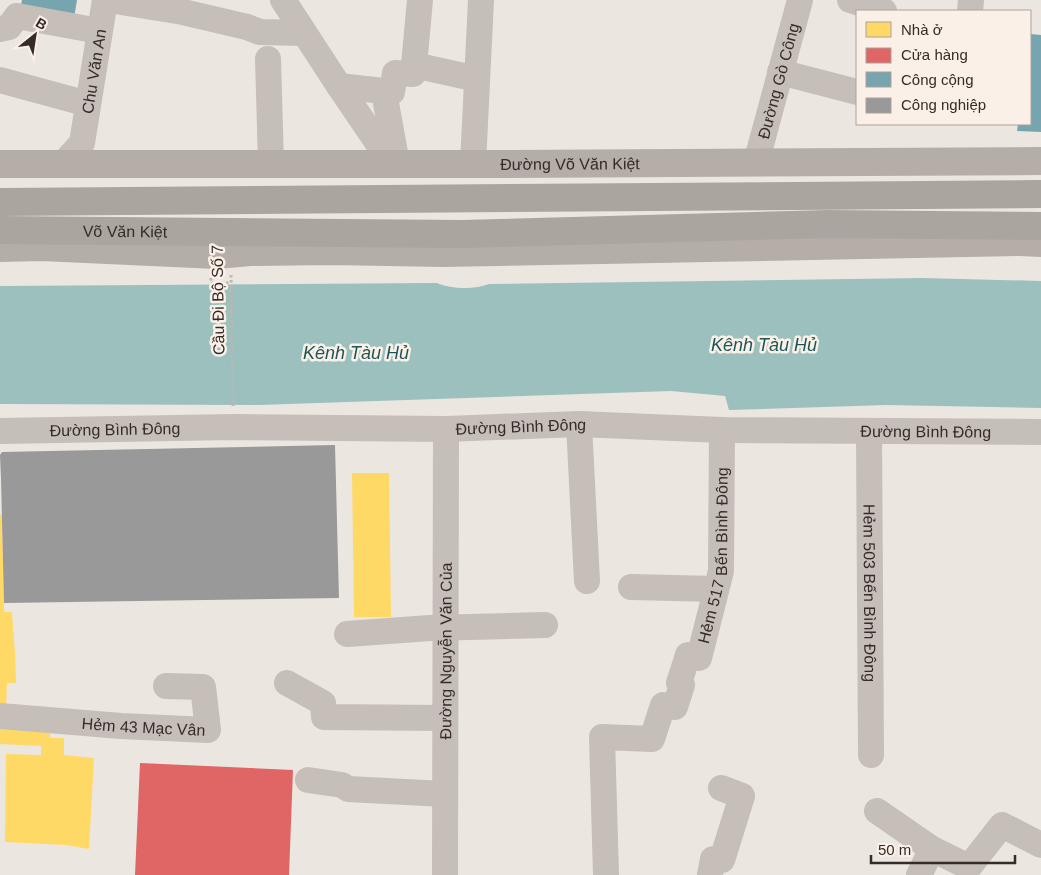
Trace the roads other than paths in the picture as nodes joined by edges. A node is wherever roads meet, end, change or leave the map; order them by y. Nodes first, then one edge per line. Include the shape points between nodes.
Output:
1 (105, 0) edge
2 (108, 0) edge
3 (283, 0) edge
4 (420, 0) edge
5 (481, 0) edge
6 (800, 0) edge
7 (850, 0) edge
8 (881, 10) edge
9 (0, 29) edge
10 (99, 31) junction
11 (304, 33) junction
12 (268, 60) dead end
13 (414, 65) junction
14 (780, 72) junction
15 (477, 79) junction
16 (0, 80) edge
17 (339, 86) junction
18 (384, 92) junction
19 (856, 92) edge
20 (88, 104) junction
21 (90, 153) junction
22 (1041, 161) edge
23 (756, 163) junction
24 (0, 164) edge
25 (394, 164) junction
26 (473, 164) junction
27 (260, 167) junction
28 (1041, 194) edge
29 (249, 201) joint
30 (0, 202) edge
31 (1041, 226) edge
32 (0, 230) edge
33 (250, 242) junction
34 (1041, 243) edge
35 (0, 248) edge
36 (579, 424) junction
37 (446, 429) junction
38 (722, 430) junction
39 (0, 431) edge
40 (869, 432) junction
41 (1041, 432) edge
42 (587, 581) dead end
43 (631, 586) dead end
44 (716, 589) junction
45 (545, 625) dead end
46 (447, 628) junction
47 (348, 634) dead end
48 (287, 683) dead end
49 (166, 686) dead end
50 (0, 716) edge
51 (445, 718) junction
52 (871, 755) dead end
53 (308, 780) dead end
54 (721, 788) dead end
55 (444, 794) junction
56 (877, 812) dead end
57 (1041, 845) edge
58 (932, 849) junction
59 (445, 875) edge
60 (606, 875) edge
61 (710, 875) edge
62 (919, 875) edge

1 - 10 street, Chu Văn An
2 - 11 street via 183,12 260,32
3 - 11 street
4 - 13 street
5 - 15 street
6 - 14 street, Đường Gò Công
7 - 8 street
9 - 10 street via 9,27 17,16
10 - 20 street, Chu Văn An
11 - 17 street
12 - 27 street
13 - 15 street
13 - 18 street via 413,74 395,73 392,92
14 - 19 street
14 - 23 street, Đường Gò Công
15 - 26 street
16 - 20 street
17 - 18 street
17 - 25 street
18 - 25 street
20 - 21 street, Chu Văn An
21 - 24 main road via 63,164
21 - 27 main road, Đường Võ Văn Kiệt
22 - 23 main road, Đường Võ Văn Kiệt
23 - 26 main road, Đường Võ Văn Kiệt
25 - 26 main road, Đường Võ Văn Kiệt
25 - 27 main road, Đường Võ Văn Kiệt
28 - 29 highway, Đường Võ Văn Kiệt
29 - 30 highway, Võ Văn Kiệt
31 - 33 highway via 828,224
32 - 33 highway, Võ Văn Kiệt
33 - 34 main road via 331,251 442,253
33 - 35 main road, Võ Văn Kiệt via 217,255
36 - 37 street, Đường Bình Đông
36 - 38 street, Đường Bình Đông
36 - 42 street
37 - 39 street, Đường Bình Đông via 233,427
37 - 46 street, Đường Nguyễn Văn Của
38 - 40 street, Đường Bình Đông
38 - 44 street, Hẻm 517 Bến Bình Đông via 721,571
40 - 41 street, Đường Bình Đông
40 - 52 street, Hẻm 503 Bến Bình Đông
43 - 44 street
44 - 60 street, Hẻm 517 Bến Bình Đông via 699,658 688,655 675,707 663,705 652,739 602,737
45 - 46 street
46 - 47 street
46 - 51 street, Đường Nguyễn Văn Của
48 - 51 street via 323,703 324,717
49 - 50 street, Hẻm 43 Mạc Vân via 203,687 208,730
51 - 55 street, Đường Nguyễn Văn Của
53 - 55 street via 342,785 348,790
54 - 61 street via 742,796 722,860 713,859
55 - 59 street, Đường Nguyễn Văn Của
56 - 58 street
57 - 58 street via 1002,825 969,867
58 - 62 street

